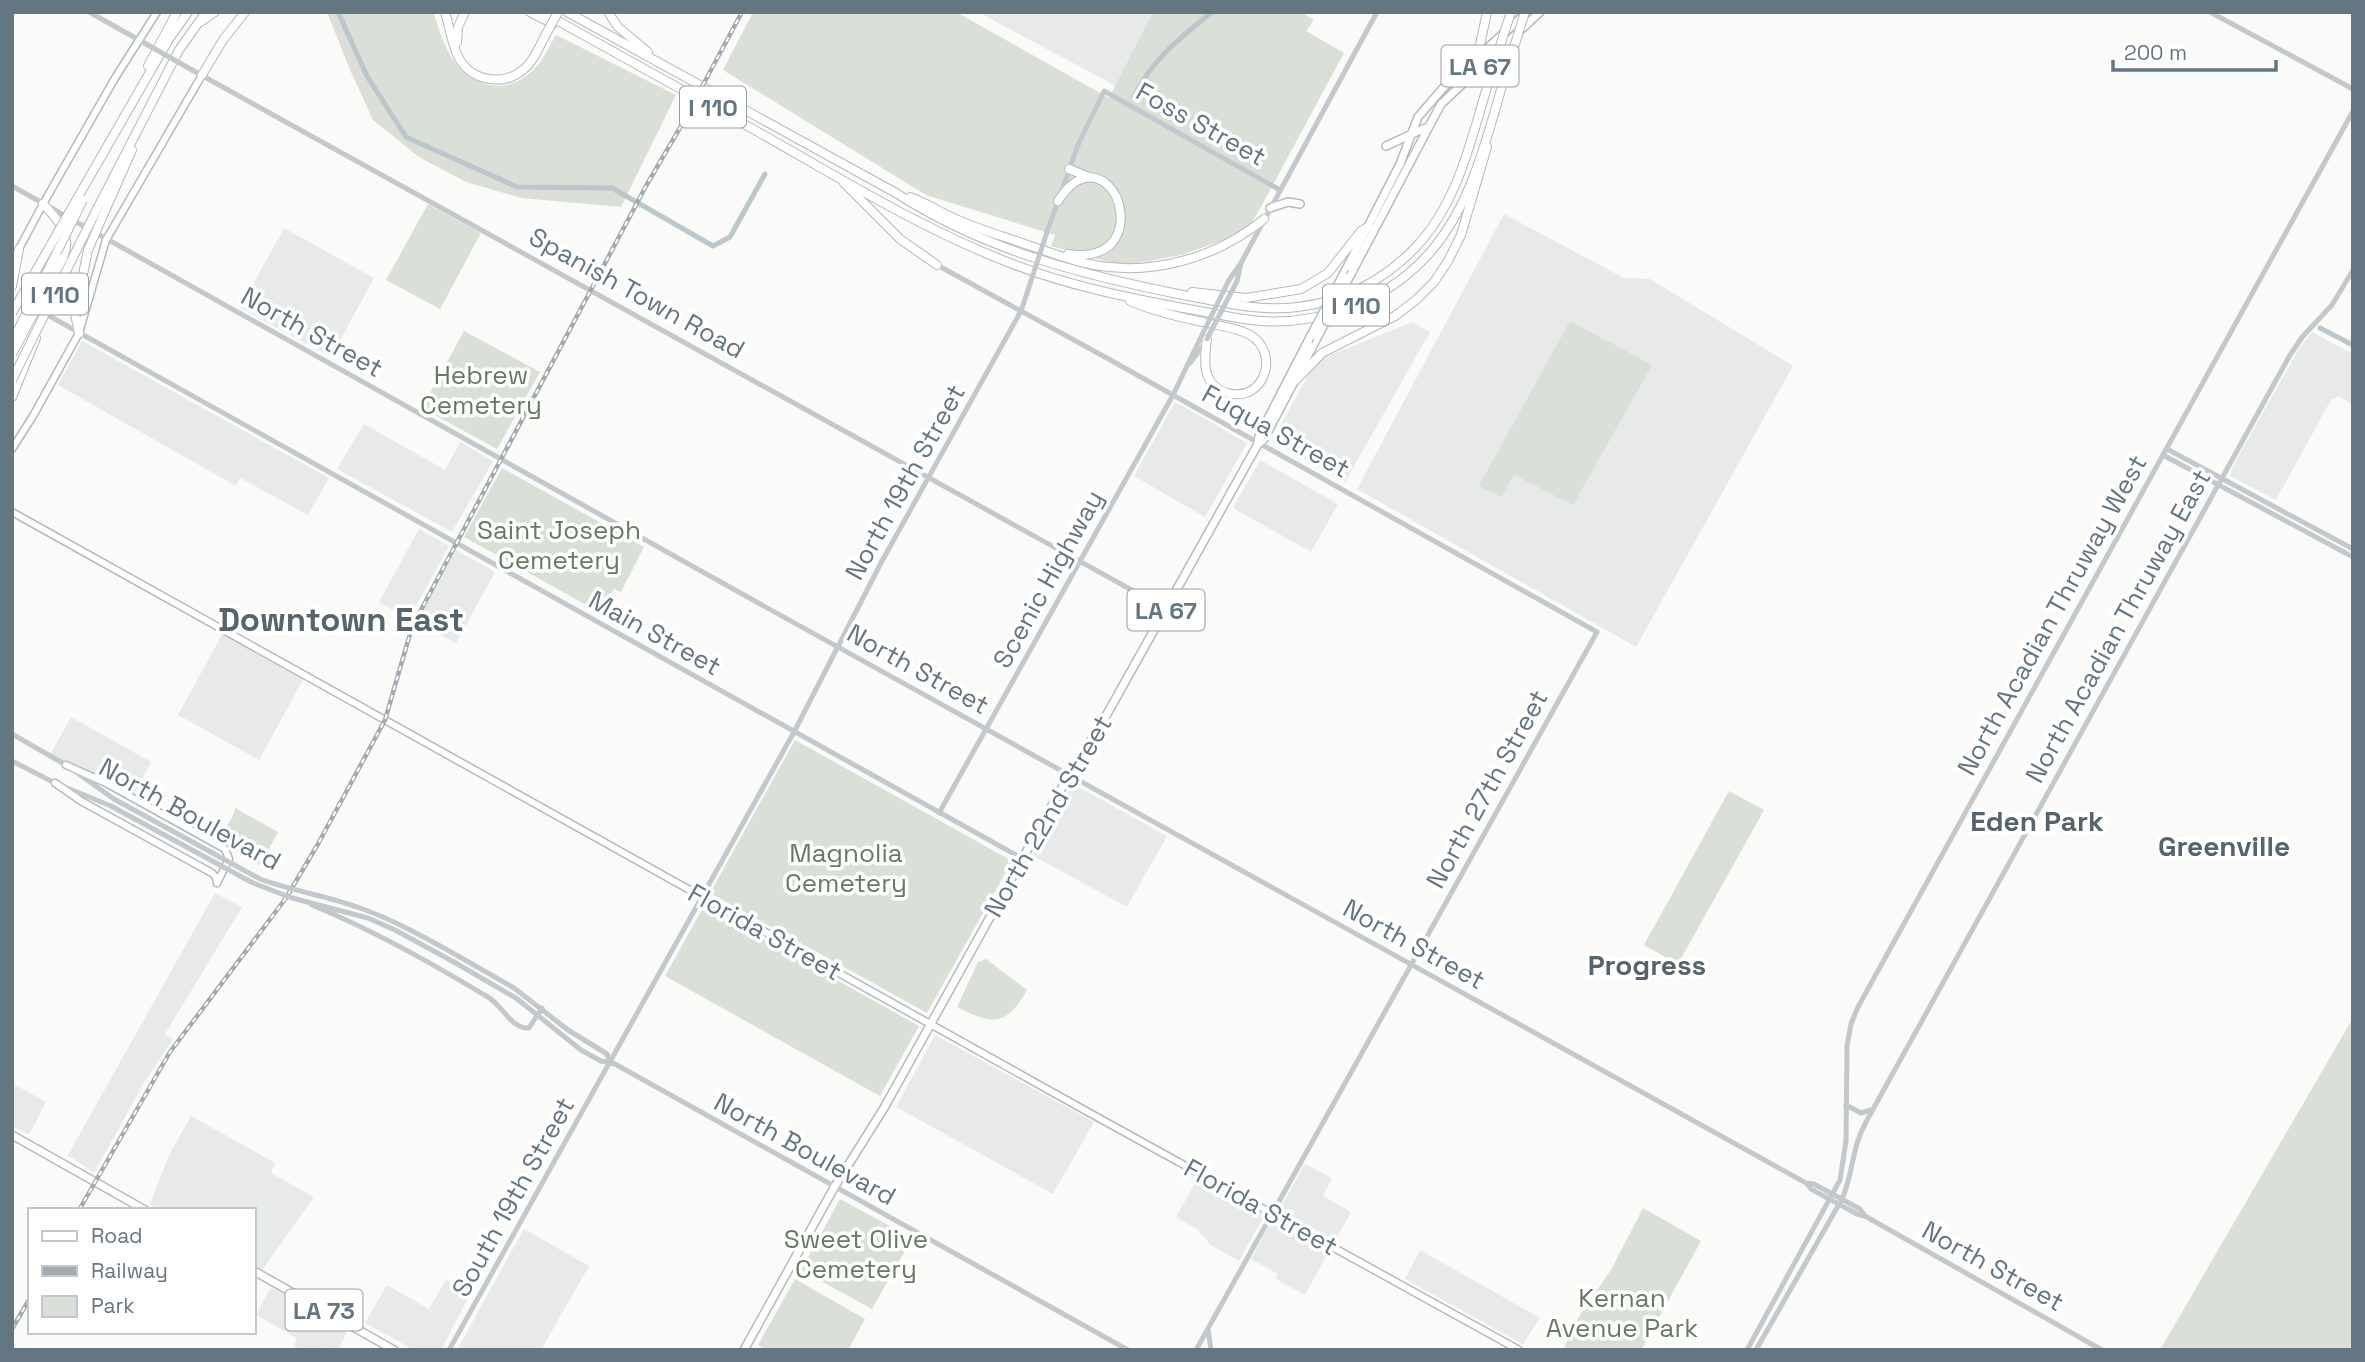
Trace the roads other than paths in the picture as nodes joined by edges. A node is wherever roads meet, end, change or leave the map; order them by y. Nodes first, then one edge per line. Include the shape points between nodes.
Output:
1 (89, 12) edge
2 (157, 12) edge
3 (177, 12) edge
4 (188, 12) edge
5 (206, 12) edge
6 (215, 12) edge
7 (245, 12) edge
8 (445, 12) edge
9 (465, 12) edge
10 (530, 12) edge
11 (542, 12) edge
12 (556, 12) edge
13 (608, 12) edge
14 (1377, 12) edge
15 (1488, 12) edge
16 (1511, 12) edge
17 (1526, 12) edge
18 (1540, 12) edge
19 (2210, 12) edge
20 (570, 14) edge
21 (197, 24) junction
22 (543, 35) junction
23 (140, 41) junction
24 (594, 41) junction
25 (1470, 63) junction
26 (664, 65) junction
27 (202, 75) junction
28 (2353, 89) edge
29 (1104, 91) joint
30 (2353, 111) edge
31 (1493, 113) junction
32 (1428, 126) junction
33 (1410, 136) junction
34 (1404, 157) junction
35 (97, 165) junction
36 (1069, 169) junction
37 (831, 172) junction
38 (1095, 179) junction
39 (12, 186) edge
40 (1280, 190) junction
41 (896, 192) junction
42 (81, 199) junction
43 (1058, 201) junction
44 (43, 204) junction
45 (1300, 204) dead end
46 (1270, 208) junction
47 (101, 209) junction
48 (1264, 219) junction
49 (1368, 227) junction
50 (106, 240) junction
51 (1031, 245) junction
52 (19, 249) junction
53 (12, 262) edge
54 (1241, 263) junction
55 (937, 265) joint
56 (2353, 270) edge
57 (1348, 273) junction
58 (12, 286) edge
59 (1152, 289) junction
60 (79, 290) junction
61 (1115, 294) junction
62 (12, 296) edge
63 (25, 303) junction
64 (1021, 310) junction
65 (12, 313) edge
66 (42, 320) junction
67 (79, 333) junction
68 (1204, 339) junction
69 (12, 342) edge
70 (12, 354) edge
71 (12, 380) edge
72 (1295, 381) junction
73 (1173, 395) junction
74 (12, 397) edge
75 (1258, 444) junction
76 (12, 449) edge
77 (2166, 449) junction
78 (2163, 455) junction
79 (929, 477) junction
80 (2220, 481) junction
81 (12, 512) edge
82 (2353, 549) edge
83 (2353, 557) edge
84 (1080, 561) junction
85 (1166, 609) junction
86 (1597, 632) joint
87 (838, 646) junction
88 (986, 729) junction
89 (794, 732) junction
90 (12, 734) edge
91 (12, 761) edge
92 (66, 765) junction
93 (1069, 775) junction
94 (55, 783) junction
95 (939, 813) junction
96 (1023, 859) junction
97 (701, 896) junction
98 (310, 904) dead end
99 (456, 959) junction
100 (1411, 965) junction
101 (542, 1009) junction
102 (538, 1016) junction
103 (931, 1024) junction
104 (610, 1062) junction
105 (1846, 1105) junction
106 (1872, 1109) junction
107 (12, 1135) edge
108 (1840, 1180) junction
109 (1806, 1183) junction
110 (835, 1186) junction
111 (1821, 1188) junction
112 (1832, 1197) junction
113 (1840, 1202) junction
114 (141, 1208) edge
115 (1271, 1213) junction
116 (256, 1272) edge
117 (1208, 1329) junction
118 (1197, 1347) edge
119 (394, 1350) edge
120 (449, 1350) edge
121 (744, 1350) edge
122 (1128, 1350) edge
123 (1211, 1350) edge
124 (1519, 1350) edge
125 (1747, 1350) edge
126 (1756, 1350) edge
127 (2102, 1350) edge

1 - 23 street, Spanish Town Road
2 - 23 main road
3 - 35 highway
4 - 35 highway
5 - 21 highway
6 - 21 highway
7 - 27 highway
8 - 22 highway via 460,61 486,79 522,71
9 - 22 highway via 457,32 459,51 470,66 486,75 502,76 517,70
10 - 24 highway
11 - 24 highway, I 110
12 - 22 highway, bridge
13 - 26 highway via 622,32
14 - 40 street, Scenic Highway
15 - 25 highway
16 - 59 highway, I 110, bridge via 1461,172 1444,210 1396,266 1334,299 1280,309
17 - 25 main road, LA 67
17 - 31 highway, I 110, bridge
18 - 32 main road, LA 67 via 1451,93
19 - 28 street
20 - 26 highway, I 110
21 - 47 highway via 179,50
23 - 27 street, Spanish Town Road, bridge
23 - 44 main road
24 - 37 highway, I 110
25 - 33 main road, North 22nd Street / LA 67 via 1423,110
26 - 41 highway, I 110
27 - 50 main road
27 - 79 street, Spanish Town Road
29 - 36 street, North 19th Street
29 - 40 street, Foss Street
30 - 77 street, North Acadian Thruway West
31 - 61 highway, I 110 via 1471,186 1443,237 1412,271 1357,304 1312,318 1259,321
31 - 72 highway via 1464,227 1442,271 1399,313 1328,349
32 - 33 main road
32 - 57 main road, North 22nd Street / LA 67
33 - 34 main road, North 22nd Street / LA 67
33 - 34 main road via 1388,145
34 - 49 main road, North 22nd Street / LA 67
35 - 42 highway
36 - 38 highway
36 - 43 street, North 19th Street
37 - 55 highway via 900,239
37 - 61 highway, I 110 via 943,234 997,258
38 - 43 highway via 1077,181
38 - 51 highway via 1112,190 1121,208 1120,227 1110,244 1078,256
39 - 44 street, North Street
40 - 46 street, Scenic Highway
41 - 51 highway via 967,224
41 - 59 highway, I 110 via 946,222 1022,254
42 - 65 highway, I 110, bridge
42 - 69 highway, bridge
43 - 64 street, North 19th Street, bridge
44 - 50 street, North Street
44 - 52 main road
44 - 70 highway, bridge via 58,220 67,244
45 - 46 main road via 1288,202
46 - 48 street, Scenic Highway
47 - 60 highway, bridge
47 - 66 highway, I 110, bridge
48 - 51 highway via 1225,246 1151,267 1095,265
48 - 54 street, Scenic Highway
49 - 57 main road, North 22nd Street / LA 67
49 - 59 highway via 1328,273 1301,289 1239,298
50 - 67 main road
50 - 87 street, North Street
52 - 53 main road
52 - 58 highway
54 - 68 street, Scenic Highway, bridge
54 - 68 street, Scenic Highway, bridge via 1237,281
55 - 64 street, Fuqua Street
56 - 80 street, North Acadian Thruway East via 2332,305 2292,351
57 - 72 main road, North 22nd Street / LA 67, bridge
57 - 75 main road, North 22nd Street / LA 67, bridge via 1308,341
60 - 63 highway via 62,306
60 - 67 highway via 75,314
61 - 68 highway via 1149,309 1251,335 1267,360 1259,384 1237,394 1216,388 1204,368
62 - 63 street, Main Street
63 - 67 street, Main Street
64 - 73 street, Fuqua Street
64 - 79 street, North 19th Street
66 - 71 highway, I 110, bridge
66 - 74 highway, bridge
67 - 76 main road
67 - 89 street, Main Street
68 - 73 street, Scenic Highway
72 - 75 main road, North 22nd Street / LA 67
73 - 75 street, Fuqua Street
73 - 84 street, Scenic Highway
75 - 85 main road, North 22nd Street / LA 67
75 - 86 street, Fuqua Street
77 - 78 street, North Acadian Thruway West
77 - 80 street
78 - 80 street
78 - 105 street, North Acadian Thruway West via 1856,1012 1847,1046
79 - 84 street, Spanish Town Road
79 - 87 street, North 19th Street
80 - 82 street
80 - 83 street
80 - 106 street, North Acadian Thruway East
81 - 97 main road, Florida Street
84 - 85 street, Spanish Town Road
84 - 88 street, Scenic Highway
85 - 93 main road, North 22nd Street / LA 67
86 - 100 street, North 27th Street
87 - 88 street, North Street
87 - 89 street, North 19th Street
88 - 93 street, North Street
88 - 95 street, Scenic Highway
89 - 95 street, Main Street
89 - 97 street, North 19th Street
90 - 92 street, North Boulevard
91 - 94 street, North Boulevard
92 - 94 main road via 106,782 223,848 229,858 217,883 212,873
92 - 99 street, North Boulevard, bridge via 114,799 260,879 381,916
93 - 96 main road, North 22nd Street / LA 67
93 - 100 street, North Street
94 - 99 street, North Boulevard, bridge via 111,806 253,883 368,918
95 - 96 street, Main Street
96 - 103 main road, North 22nd Street / LA 67
97 - 103 main road, Florida Street
97 - 104 street, North 19th Street
98 - 102 street via 359,925 491,998 516,1025 529,1028
99 - 101 street, North Boulevard via 514,988
99 - 102 street, North Boulevard
100 - 109 street, North Street
100 - 115 street, North 27th Street
101 - 102 street
101 - 104 street, North Boulevard via 607,1054
102 - 104 street, North Boulevard via 581,1050
103 - 110 main road, North 22nd Street / LA 67
103 - 115 main road, Florida Street
104 - 110 street, North Boulevard
104 - 120 street, South 19th Street
105 - 106 street via 1861,1113
105 - 108 street, North Acadian Thruway West
106 - 113 street, North Acadian Thruway East via 1855,1143
107 - 114 main road
108 - 111 street
108 - 112 street, North Acadian Thruway West
109 - 111 street, North Street
109 - 112 street, North Street
110 - 121 main road, LA 67
110 - 122 street, North Boulevard
111 - 112 street, North Street
112 - 113 street, North Street
112 - 125 street, North Acadian Thruway West
113 - 126 street, North Acadian Thruway East
113 - 127 street, North Street via 1860,1209 1865,1216
115 - 117 street, North 27th Street
115 - 124 main road, Florida Street
116 - 119 main road, LA 73
117 - 118 street, North 27th Street
117 - 123 street

